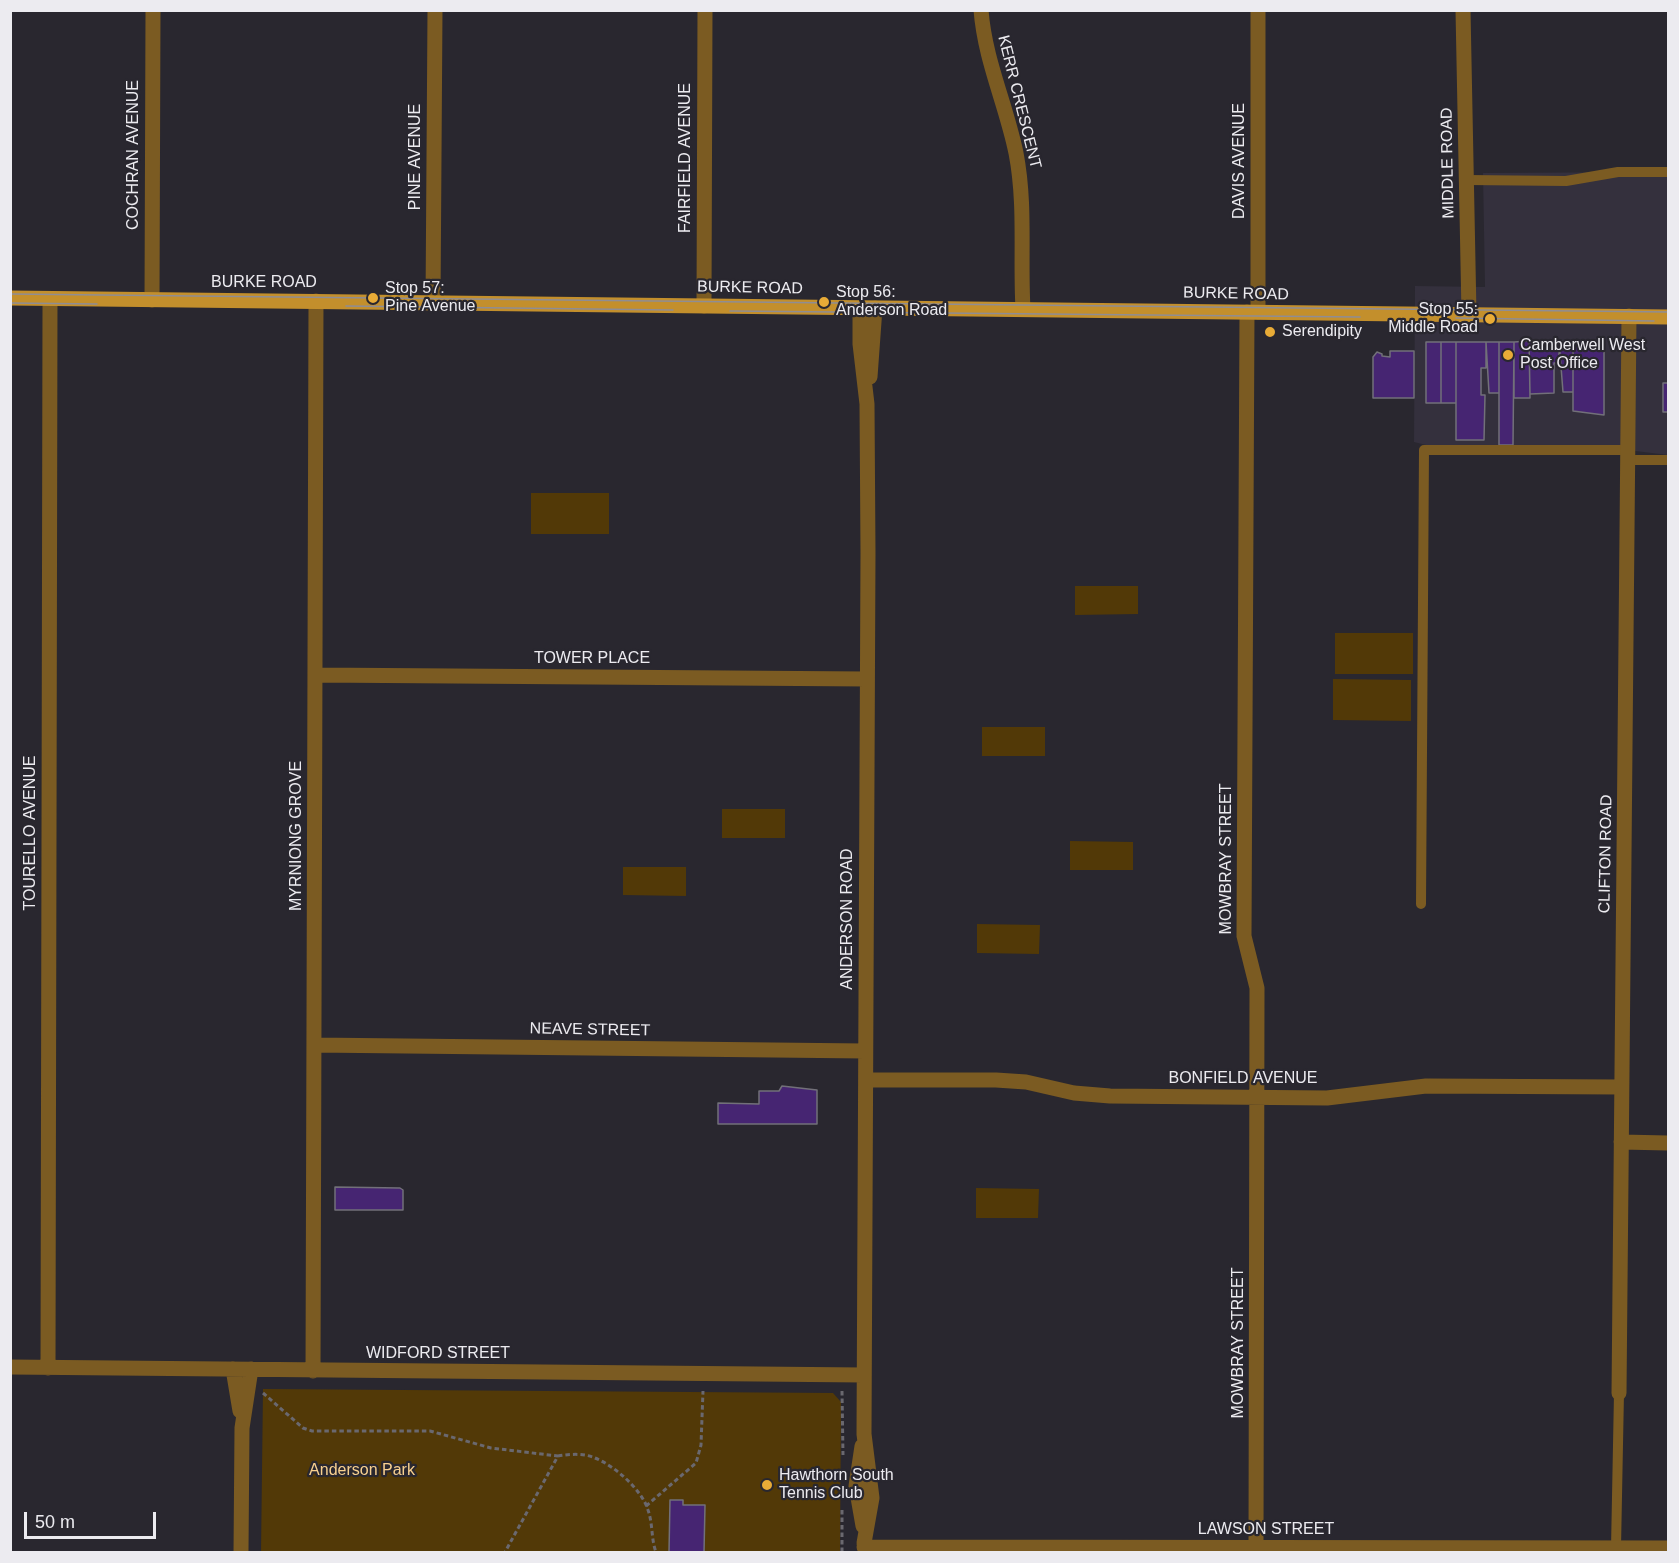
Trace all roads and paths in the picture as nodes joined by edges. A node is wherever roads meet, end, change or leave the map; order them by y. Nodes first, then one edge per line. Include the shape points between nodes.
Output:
1 (153, 10) edge
2 (435, 10) edge
3 (705, 10) edge
4 (981, 10) edge
5 (1258, 10) edge
6 (1463, 10) edge
7 (1668, 172) edge
8 (1467, 180) junction
9 (10, 298) edge
10 (50, 298) junction
11 (152, 300) junction
12 (316, 302) junction
13 (433, 303) junction
14 (704, 306) junction
15 (867, 308) junction
16 (1023, 309) junction
17 (1252, 312) junction
18 (1469, 314) junction
19 (1629, 316) junction
20 (1668, 317) edge
21 (1628, 455) junction
22 (1668, 460) edge
23 (316, 675) junction
24 (867, 679) junction
25 (1421, 904) dead end
26 (314, 1045) junction
27 (866, 1051) junction
28 (866, 1080) junction
29 (1621, 1087) junction
30 (1258, 1097) junction
31 (1621, 1142) junction
32 (1668, 1143) edge
33 (10, 1367) edge
34 (48, 1368) junction
35 (234, 1369) junction
36 (251, 1369) junction
37 (313, 1371) junction
38 (864, 1375) junction
39 (260, 1386) dead end
40 (692, 1391) dead end
41 (703, 1391) junction
42 (715, 1391) dead end
43 (832, 1391) dead end
44 (1619, 1393) joint
45 (242, 1428) junction
46 (558, 1456) junction
47 (843, 1460) dead end
48 (646, 1506) junction
49 (842, 1506) dead end
50 (864, 1548) edge
51 (1256, 1548) junction
52 (1616, 1548) junction
53 (1668, 1548) edge
54 (1022, 1550) edge
55 (1175, 1551) edge
56 (1481, 1551) edge
57 (241, 1552) edge
58 (505, 1552) edge
59 (656, 1552) edge
60 (842, 1552) edge

1 - 11 street, COCHRAN AVENUE
2 - 13 street, PINE AVENUE
3 - 14 street, FAIRFIELD AVENUE
4 - 16 street, KERR CRESCENT via 987,55 1019,175
5 - 17 street, DAVIS AVENUE
6 - 8 street, MIDDLE ROAD
7 - 8 lane via 1618,172 1566,181
8 - 18 street, MIDDLE ROAD
9 - 10 main road, BURKE ROAD
10 - 11 main road, BURKE ROAD
10 - 34 street, TOURELLO AVENUE
11 - 12 main road, BURKE ROAD
12 - 13 main road, BURKE ROAD
12 - 23 street, MYRNIONG GROVE
13 - 14 main road, BURKE ROAD
14 - 15 main road, BURKE ROAD
15 - 16 main road, BURKE ROAD
15 - 24 street, ANDERSON ROAD
16 - 17 main road, BURKE ROAD
17 - 18 main road, BURKE ROAD
17 - 30 street, MOWBRAY STREET via 1244,936 1257,988
18 - 19 main road, BURKE ROAD
19 - 20 main road, BURKE ROAD
19 - 21 street, CLIFTON ROAD
21 - 22 lane
21 - 25 lane via 1424,450
21 - 29 street, CLIFTON ROAD
23 - 24 street, TOWER PLACE
23 - 26 street, MYRNIONG GROVE
24 - 27 street, ANDERSON ROAD
26 - 27 street, NEAVE STREET
26 - 37 street, MYRNIONG GROVE
27 - 28 street, ANDERSON ROAD
28 - 30 street, BONFIELD AVENUE via 996,1080 1090,1095
28 - 38 street, ANDERSON ROAD
29 - 30 street, BONFIELD AVENUE via 1419,1086 1342,1097
29 - 31 street, CLIFTON ROAD
30 - 51 street, MOWBRAY STREET
31 - 32 street
31 - 44 street, CLIFTON ROAD
33 - 34 street, WIDFORD STREET
34 - 35 street, WIDFORD STREET
35 - 36 street, WIDFORD STREET
35 - 45 street
36 - 37 street, WIDFORD STREET
36 - 45 street
37 - 38 street, WIDFORD STREET
38 - 50 street, ANDERSON ROAD via 864,1434 856,1486
39 - 46 path via 260,1392 312,1431 430,1431 491,1448
40 - 41 path
41 - 42 path
41 - 48 path via 701,1445 696,1463
43 - 47 path via 843,1391
44 - 52 lane
45 - 57 street
46 - 48 path via 594,1457 640,1494
46 - 58 path
48 - 59 path
49 - 60 path
50 - 54 street, LAWSON STREET
51 - 55 street, LAWSON STREET
51 - 56 street, LAWSON STREET
52 - 53 street, LAWSON STREET
52 - 56 street, LAWSON STREET
54 - 55 street, LAWSON STREET

